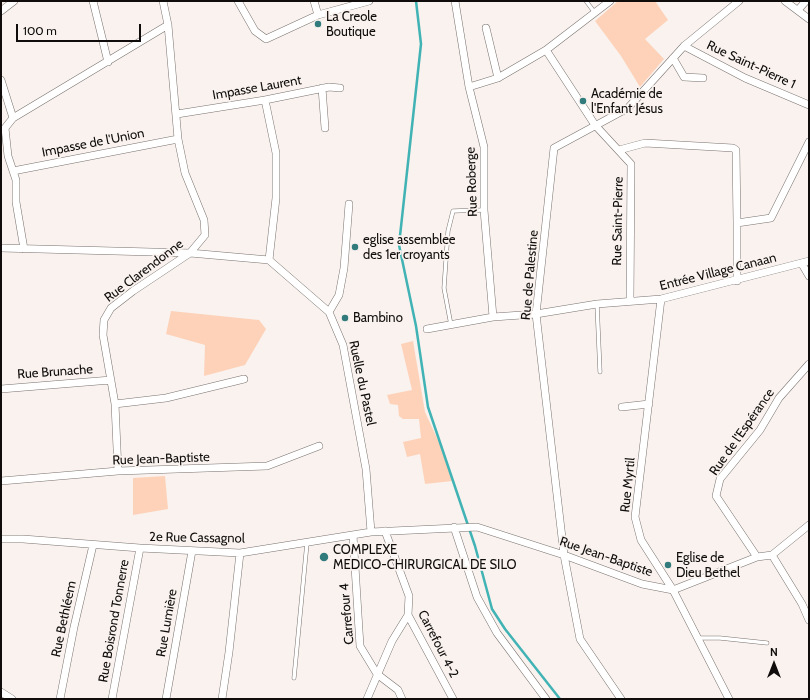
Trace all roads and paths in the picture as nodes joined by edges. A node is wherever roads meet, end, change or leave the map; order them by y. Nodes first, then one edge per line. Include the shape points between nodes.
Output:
1 (14, 1) edge
2 (93, 1) edge
3 (163, 1) edge
4 (238, 1) edge
5 (314, 1) edge
6 (369, 1) edge
7 (455, 1) edge
8 (586, 1) edge
9 (610, 1) edge
10 (739, 1) edge
11 (785, 1) edge
12 (806, 1) edge
13 (798, 10) junction
14 (1, 11) edge
15 (595, 13) junction
16 (318, 15) junction
17 (809, 19) edge
18 (168, 25) junction
19 (486, 28) dead end
20 (684, 46) junction
21 (546, 50) junction
22 (673, 58) junction
23 (108, 62) junction
24 (498, 78) junction
25 (703, 78) dead end
26 (1, 80) edge
27 (469, 87) junction
28 (322, 88) junction
29 (340, 88) dead end
30 (265, 100) junction
31 (809, 105) edge
32 (177, 114) junction
33 (13, 118) junction
34 (595, 125) junction
35 (325, 128) dead end
36 (178, 139) junction
37 (809, 142) edge
38 (618, 150) junction
39 (13, 171) junction
40 (349, 204) dead end
41 (484, 210) junction
42 (737, 223) junction
43 (1, 248) edge
44 (24, 249) junction
45 (190, 253) junction
46 (269, 260) junction
47 (809, 261) edge
48 (802, 264) junction
49 (809, 276) edge
50 (737, 281) junction
51 (661, 299) junction
52 (630, 301) junction
53 (598, 304) junction
54 (329, 312) junction
55 (536, 314) junction
56 (493, 317) junction
57 (451, 326) junction
58 (427, 329) dead end
59 (809, 364) edge
60 (600, 372) dead end
61 (244, 379) dead end
62 (112, 380) junction
63 (1, 389) edge
64 (115, 404) junction
65 (649, 404) junction
66 (622, 407) dead end
67 (319, 446) dead end
68 (118, 471) junction
69 (1, 481) edge
70 (809, 525) edge
71 (454, 527) junction
72 (462, 527) joint
73 (386, 531) junction
74 (371, 532) junction
75 (353, 535) junction
76 (1, 539) edge
77 (307, 543) junction
78 (93, 545) junction
79 (140, 548) junction
80 (192, 551) junction
81 (240, 553) junction
82 (564, 555) junction
83 (772, 555) junction
84 (758, 557) junction
85 (673, 590) junction
86 (408, 615) junction
87 (809, 620) edge
88 (697, 638) junction
89 (767, 643) dead end
90 (377, 674) junction
91 (294, 678) dead end
92 (1, 692) edge
93 (12, 699) edge
94 (60, 699) edge
95 (112, 699) edge
96 (166, 699) edge
97 (222, 699) edge
98 (367, 699) edge
99 (402, 699) edge
100 (453, 699) edge
101 (546, 699) edge
102 (621, 699) edge
103 (729, 699) edge

1 - 14 street
2 - 23 street
3 - 18 street, Rue Clarendonne
4 - 16 street via 255,31 266,40
5 - 16 street
6 - 16 street
7 - 27 street, Rue Roberge
8 - 15 lane
9 - 15 street
10 - 20 street, Rue de Palestine
11 - 13 street
12 - 13 street
13 - 17 street
15 - 21 street
18 - 23 street
18 - 32 street, Rue Clarendonne
19 - 24 street
20 - 22 street, Rue de Palestine
20 - 31 street, Rue Saint-Pierre 1 via 745,78
21 - 24 street
21 - 34 street, Rue Saint-Pierre
22 - 25 street via 684,76
22 - 34 street, Rue de Palestine via 628,108
23 - 33 street
24 - 27 street
26 - 33 street
27 - 41 street, Rue Roberge via 484,147
28 - 29 street, Impasse Laurent
28 - 30 street, Impasse Laurent
28 - 35 street
30 - 32 street, Impasse Laurent
30 - 46 street via 276,153 276,198
32 - 36 street, Rue Clarendonne
33 - 39 street via 6,128 8,156
34 - 38 street, Rue Saint-Pierre
34 - 55 street, Rue de Palestine via 554,148
36 - 39 street, Impasse de l'Union
36 - 45 street, Rue Clarendonne via 186,173 204,220 204,235
37 - 42 street via 771,218
38 - 42 street via 645,143 733,148 736,150
38 - 52 street, Rue Saint-Pierre via 631,164
39 - 44 street
40 - 54 street via 344,268 339,295
41 - 56 street, Rue Roberge
41 - 57 lane via 453,211 448,231 444,288
42 - 50 street
43 - 44 street
44 - 45 street
45 - 46 street
45 - 62 street, Rue Clarendonne via 111,308 104,320 103,335
46 - 54 street, Ruelle du Pastel
47 - 48 street, Entrée Village Canaan
48 - 49 street
48 - 50 street, Entrée Village Canaan
50 - 51 street, Entrée Village Canaan
51 - 52 street, Entrée Village Canaan
51 - 65 street, Rue Myrtil
52 - 53 street, Entrée Village Canaan
53 - 55 street, Entrée Village Canaan
53 - 60 lane
54 - 74 street, Ruelle du Pastel via 343,345 350,378 366,469
55 - 56 street, Entrée Village Canaan
55 - 82 street, Rue de Palestine
56 - 57 street, Entrée Village Canaan
57 - 58 street, Entrée Village Canaan
59 - 84 street, Rue de l'Espérance via 779,398 760,430 720,479 716,496
61 - 64 street via 166,398
62 - 63 street, Rue Brunache
62 - 64 street, Rue Clarendonne
64 - 68 street, Rue Clarendonne
65 - 66 street
65 - 85 street, Rue Myrtil via 635,516 641,540
67 - 68 street, Rue Jean-Baptiste via 267,466
68 - 69 street, Rue Jean-Baptiste
70 - 83 street
71 - 72 street, 2e Rue Cassagnol
71 - 73 street, 2e Rue Cassagnol
71 - 101 street via 477,597 497,633
72 - 82 street, Rue Jean-Baptiste via 477,527
73 - 74 street, 2e Rue Cassagnol
73 - 86 street, Carrefour 4-2 via 409,596
74 - 75 street, 2e Rue Cassagnol
75 - 77 street, 2e Rue Cassagnol
75 - 90 street, Carrefour 4 via 360,646
76 - 78 street, 2e Rue Cassagnol
77 - 81 street, 2e Rue Cassagnol
77 - 91 lane
78 - 79 street, 2e Rue Cassagnol
78 - 94 street, Rue Bethléem
79 - 80 street, 2e Rue Cassagnol
79 - 95 street, Rue Boisrond Tonnerre
80 - 81 street, 2e Rue Cassagnol
80 - 96 street, Rue Lumière
81 - 97 street
82 - 85 street, Rue Jean-Baptiste via 642,584
82 - 102 street, Rue de Palestine via 580,639
83 - 84 street
83 - 87 street
84 - 85 street
85 - 88 street, Rue Myrtil
86 - 90 street via 392,641
86 - 100 street, Carrefour 4-2
88 - 89 lane
88 - 103 street, Rue Myrtil
90 - 98 street
90 - 99 street, Carrefour 4 via 398,690
92 - 93 street

